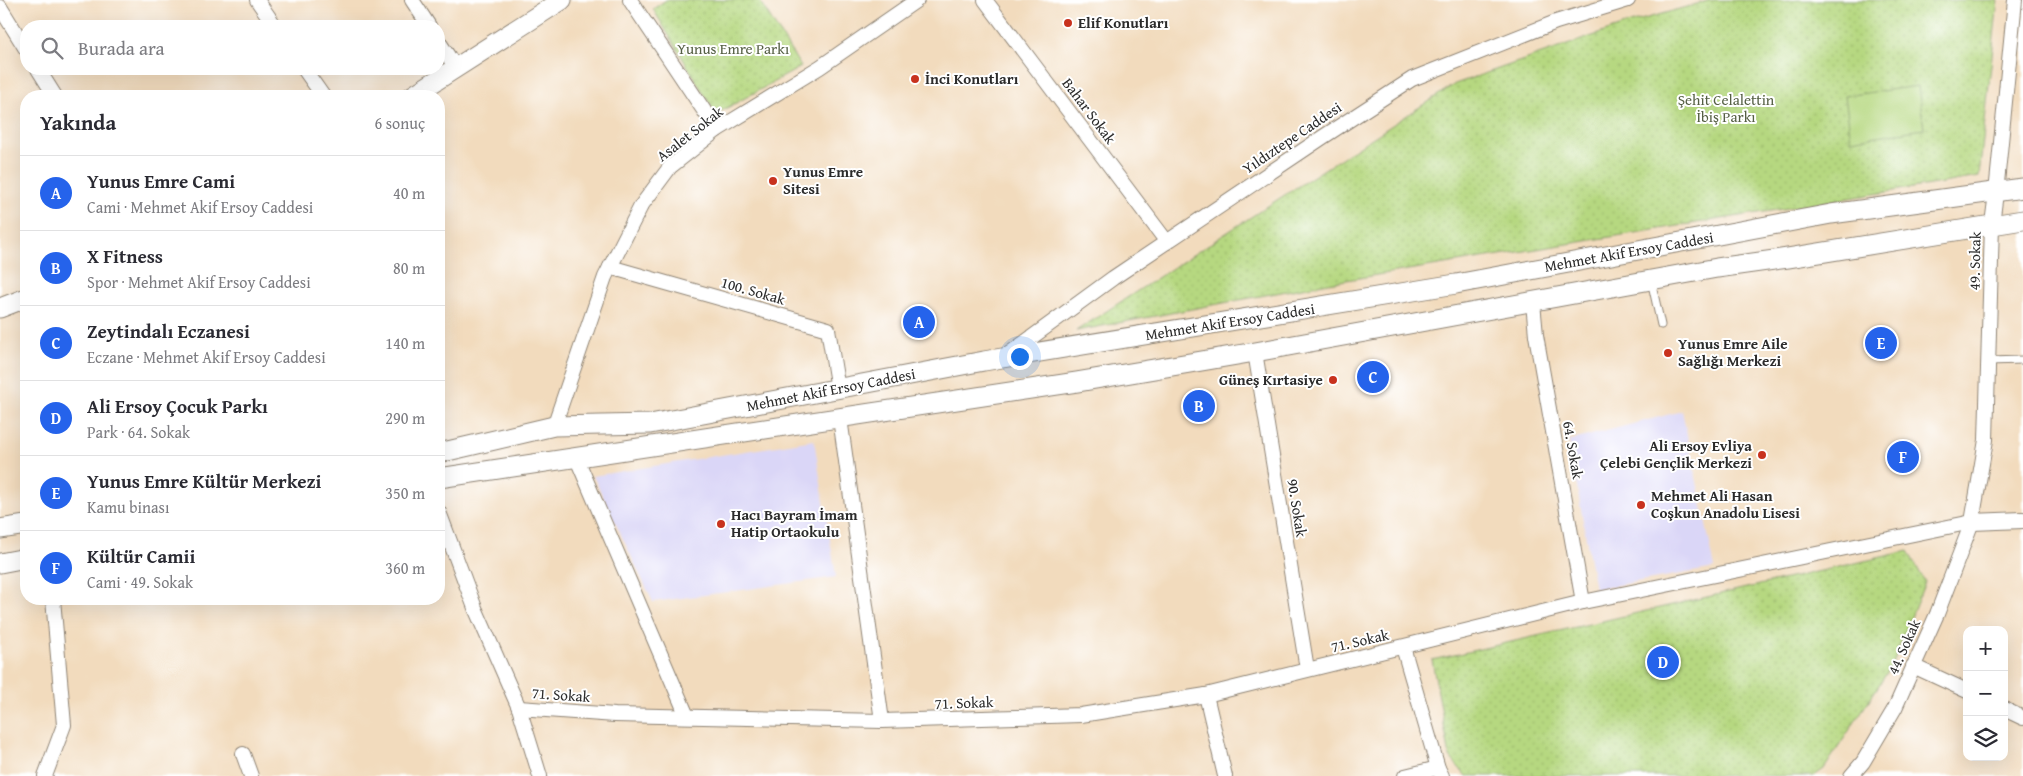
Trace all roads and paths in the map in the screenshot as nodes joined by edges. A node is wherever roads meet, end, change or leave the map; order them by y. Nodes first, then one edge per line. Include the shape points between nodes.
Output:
1 (256, 0) edge
2 (412, 0) edge
3 (562, 0) edge
4 (630, 0) edge
5 (917, 0) edge
6 (985, 0) edge
7 (1628, 0) edge
8 (2015, 0) edge
9 (0, 7) edge
10 (271, 20) edge
11 (425, 20) edge
12 (20, 39) edge
13 (445, 51) edge
14 (456, 68) junction
15 (42, 75) edge
16 (308, 75) edge
17 (445, 75) edge
18 (445, 75) edge
19 (51, 90) edge
20 (320, 90) edge
21 (421, 90) edge
22 (717, 130) junction
23 (2023, 188) edge
24 (1996, 193) junction
25 (2023, 220) edge
26 (1992, 224) junction
27 (1167, 242) junction
28 (610, 267) junction
29 (1651, 280) junction
30 (20, 300) edge
31 (1533, 302) junction
32 (0, 308) edge
33 (1661, 325) dead end
34 (1255, 352) junction
35 (1003, 358) junction
36 (2023, 360) edge
37 (1988, 361) junction
38 (838, 389) junction
39 (840, 418) junction
40 (554, 426) junction
41 (445, 452) edge
42 (577, 459) junction
43 (445, 477) edge
44 (2023, 520) edge
45 (1972, 522) junction
46 (20, 526) edge
47 (445, 528) edge
48 (0, 529) edge
49 (20, 559) edge
50 (0, 563) edge
51 (1583, 602) junction
52 (54, 605) edge
53 (1403, 647) junction
54 (1914, 666) junction
55 (1308, 669) junction
56 (1963, 689) edge
57 (1206, 695) junction
58 (519, 708) junction
59 (2008, 711) edge
60 (687, 716) junction
61 (2023, 718) edge
62 (882, 722) junction
63 (243, 754) dead end
64 (1440, 772) edge
65 (46, 776) edge
66 (250, 776) edge
67 (540, 776) edge
68 (1225, 776) edge
69 (1405, 776) edge
70 (1851, 776) edge

1 - 10 street
2 - 11 street
3 - 14 main road
4 - 22 street
5 - 22 street, Asalet Sokak via 820,67
6 - 27 street, Bahar Sokak
7 - 27 street, Yıldıztepe Caddesi via 1556,22 1412,79
8 - 24 street, 49. Sokak
9 - 12 street
13 - 14 street
14 - 17 main road
15 - 19 street
16 - 20 street
18 - 21 main road
22 - 28 street, Asalet Sokak via 670,167 641,206
23 - 24 main road, Mehmet Akif Ersoy Caddesi
24 - 26 street, 49. Sokak
24 - 35 main road, Mehmet Akif Ersoy Caddesi via 1831,214 1456,284
25 - 26 main road, Mehmet Akif Ersoy Caddesi
26 - 29 main road, Mehmet Akif Ersoy Caddesi
26 - 37 street, 49. Sokak
27 - 35 street, Yıldıztepe Caddesi
28 - 38 street, 100. Sokak via 828,329
28 - 40 street, Asalet Sokak
29 - 31 main road, Mehmet Akif Ersoy Caddesi
29 - 33 lane
30 - 32 main road
31 - 34 main road, Mehmet Akif Ersoy Caddesi
31 - 51 street, 64. Sokak
34 - 39 main road, Mehmet Akif Ersoy Caddesi
34 - 55 street, 90. Sokak
35 - 38 main road, Mehmet Akif Ersoy Caddesi
36 - 37 lane
37 - 45 street, 49. Sokak via 1986,440
38 - 40 main road, Mehmet Akif Ersoy Caddesi via 650,424
39 - 42 main road, Mehmet Akif Ersoy Caddesi
39 - 62 street
40 - 41 main road, Mehmet Akif Ersoy Caddesi
42 - 43 main road, Mehmet Akif Ersoy Caddesi
42 - 60 street
44 - 45 street
45 - 51 street, 71. Sokak
45 - 54 street, 44. Sokak
46 - 48 main road
47 - 58 street via 475,608
49 - 50 main road
51 - 53 street, 71. Sokak
52 - 65 street via 64,725
53 - 55 street, 71. Sokak
53 - 64 street
54 - 56 street
54 - 70 street, 44. Sokak via 1890,716
55 - 57 street, 71. Sokak
57 - 62 street, 71. Sokak via 1081,715
57 - 68 street
58 - 60 street, 71. Sokak
58 - 67 street
59 - 61 street
60 - 62 street, 71. Sokak
63 - 66 street
64 - 69 street

